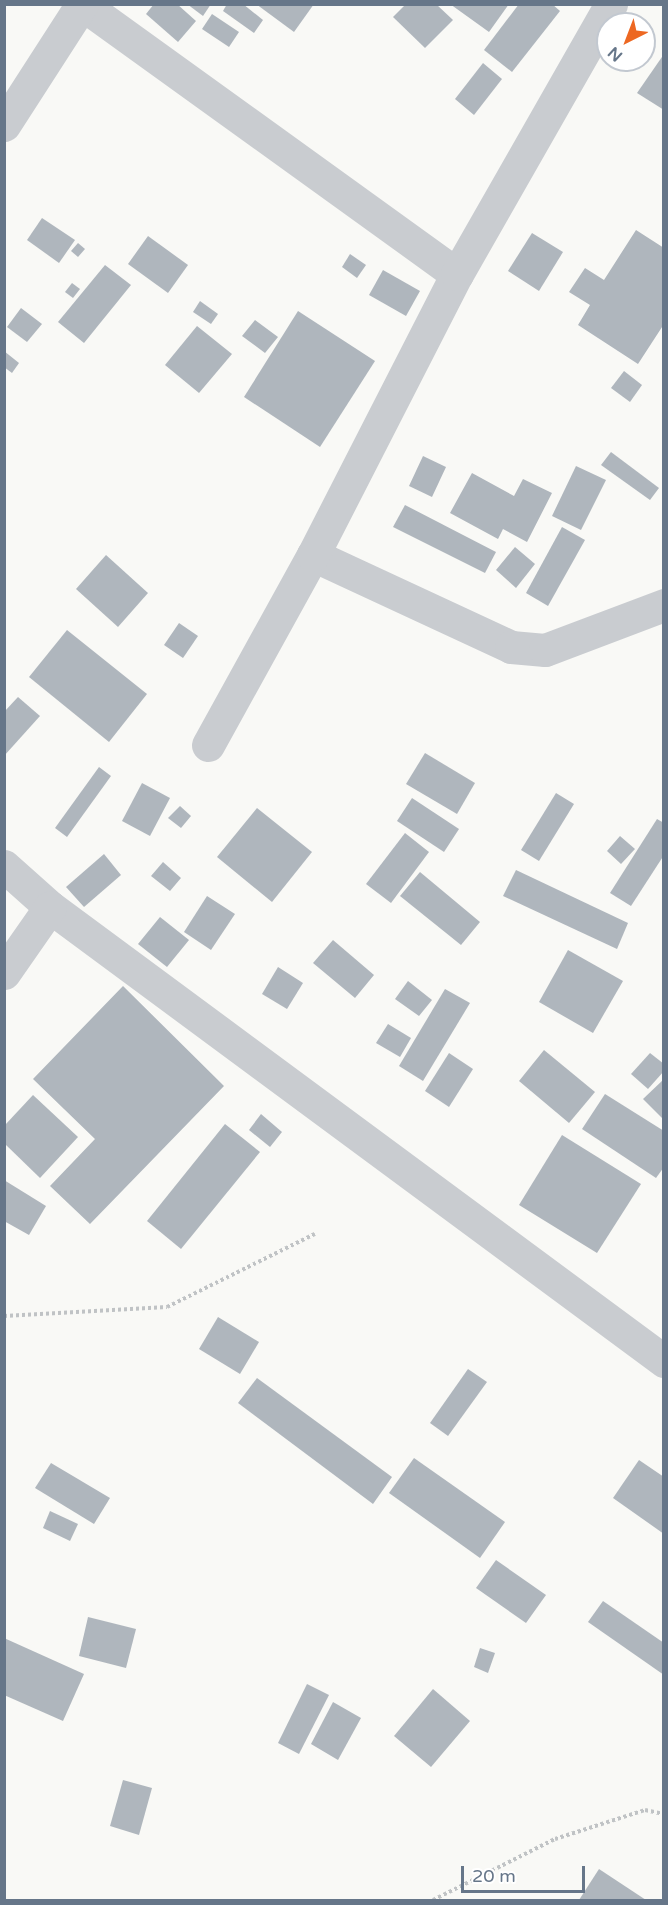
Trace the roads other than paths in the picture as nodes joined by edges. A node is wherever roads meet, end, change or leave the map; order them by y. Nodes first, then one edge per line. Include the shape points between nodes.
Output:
1 (82, 4) edge
2 (611, 4) edge
3 (4, 125) edge
4 (457, 274) junction
5 (314, 555) junction
6 (663, 605) edge
7 (208, 745) dead end
8 (4, 866) edge
9 (50, 907) junction
10 (4, 974) edge
11 (663, 1361) edge

1 - 3 street
1 - 4 street
2 - 4 street
4 - 5 street
5 - 6 street via 512,647 546,650
5 - 7 street
8 - 9 street
9 - 10 street
9 - 11 street

